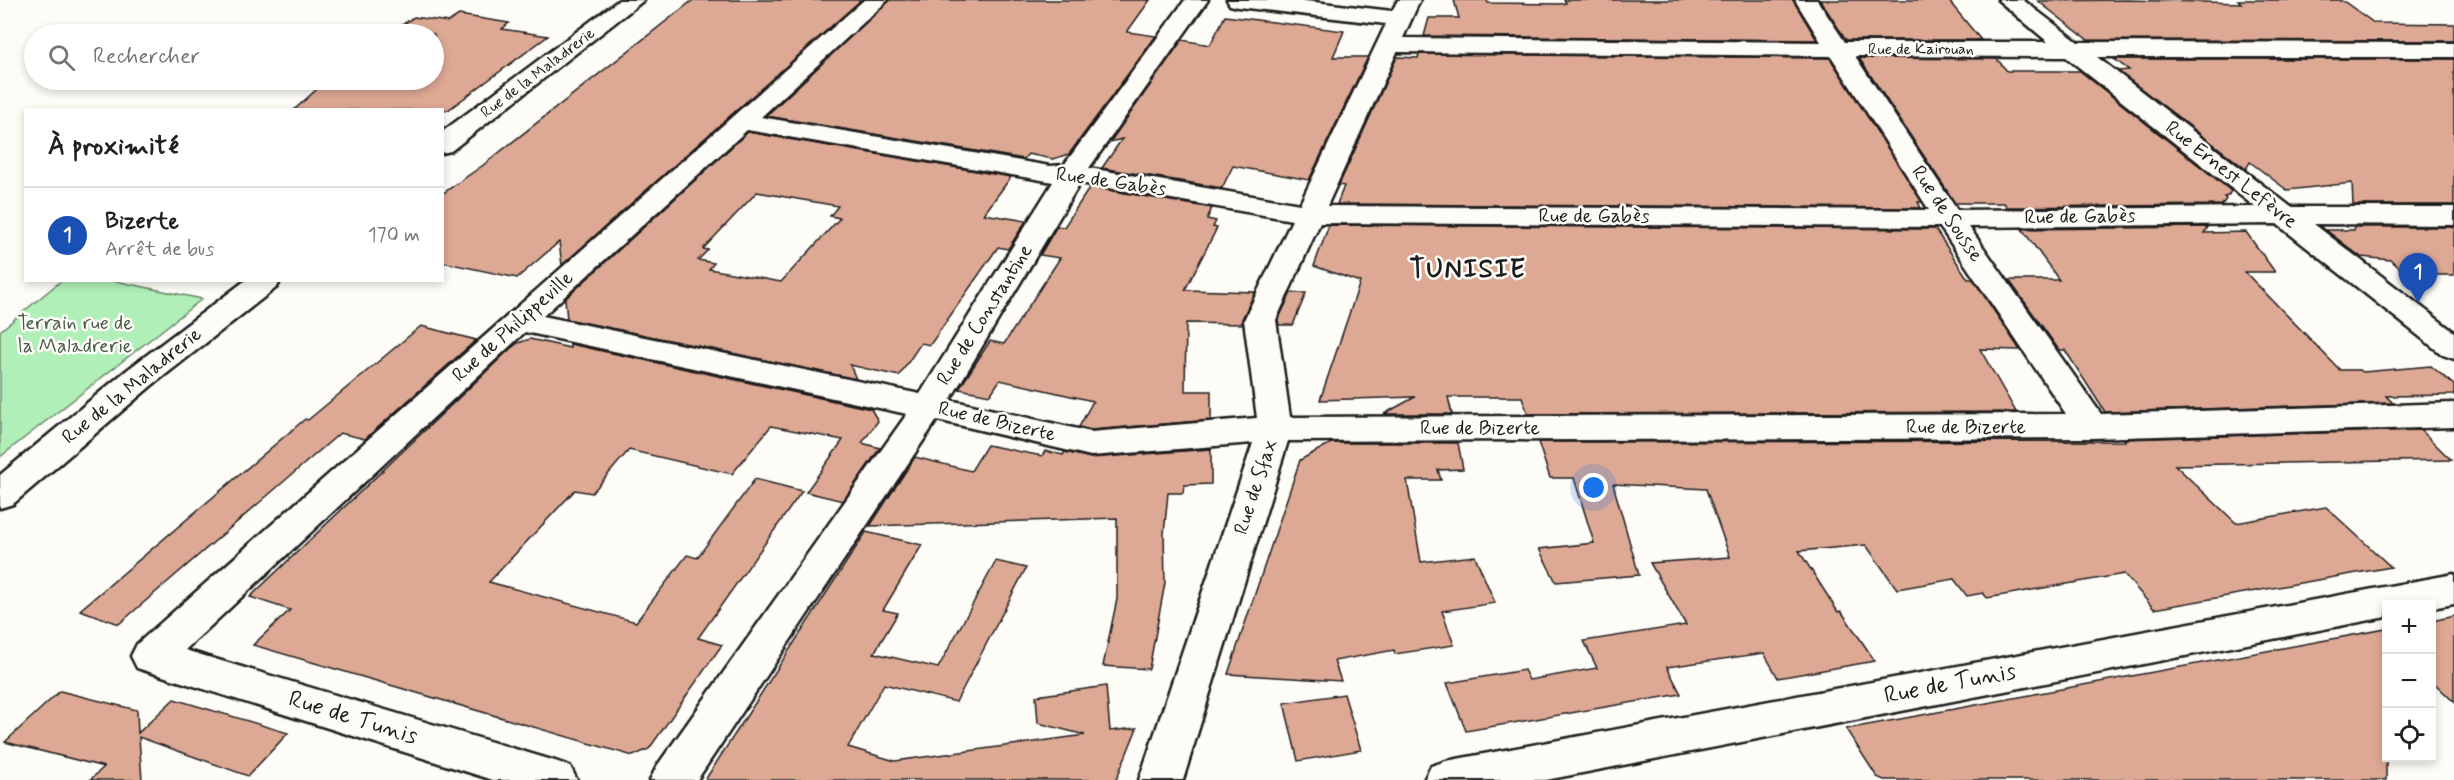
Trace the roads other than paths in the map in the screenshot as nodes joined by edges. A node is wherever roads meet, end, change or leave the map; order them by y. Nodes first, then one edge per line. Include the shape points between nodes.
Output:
1 (633, 0) edge
2 (877, 0) edge
3 (1197, 0) edge
4 (1238, 0) edge
5 (1806, 0) edge
6 (2009, 0) edge
7 (1399, 21) edge
8 (1838, 49) junction
9 (2071, 49) junction
10 (2454, 50) edge
11 (742, 122) junction
12 (444, 143) edge
13 (1072, 173) junction
14 (1309, 214) junction
15 (2284, 216) junction
16 (2454, 216) edge
17 (1949, 219) junction
18 (263, 282) edge
19 (519, 321) junction
20 (2454, 348) edge
21 (929, 407) junction
22 (2454, 415) edge
23 (2092, 426) junction
24 (1275, 429) junction
25 (0, 495) edge
26 (2454, 589) edge
27 (151, 656) joint
28 (555, 780) edge
29 (672, 780) edge
30 (1161, 780) edge
31 (1446, 780) edge

1 - 12 street, Rue de la Maladrerie
2 - 11 street, Rue de Philippeville
3 - 13 street, Rue de Constantine
4 - 7 street, Rue de Kairouan
5 - 8 street, Rue de Sousse
6 - 9 street, Rue Ernest Lefèvre
7 - 8 street, Rue de Kairouan
7 - 14 street, Rue de Sfax
8 - 9 street, Rue de Kairouan
8 - 17 street, Rue de Sousse
9 - 10 street, Rue de Kairouan
9 - 15 street, Rue Ernest Lefèvre
11 - 13 street, Rue de Gabès via 1050,174
11 - 19 street, Rue de Philippeville
13 - 14 street, Rue de Gabès
13 - 21 street, Rue de Constantine
14 - 17 street, Rue de Gabès
14 - 24 street, Rue de Sfax via 1260,320
15 - 16 street, Rue de Gabès
15 - 17 street, Rue de Gabès
15 - 20 street, Rue Ernest Lefèvre
17 - 23 street, Rue de Sousse
18 - 25 street, Rue de la Maladrerie via 139,378
19 - 21 street, Rue de Bizerte
19 - 27 street, Rue de Philippeville
21 - 24 street, Rue de Bizerte via 1091,444
21 - 29 street, Rue de Constantine
22 - 23 street, Rue de Bizerte
23 - 24 street, Rue de Bizerte
24 - 30 street, Rue de Sfax
26 - 31 street, Rue de Tunis
27 - 28 street, Rue de Tunis

